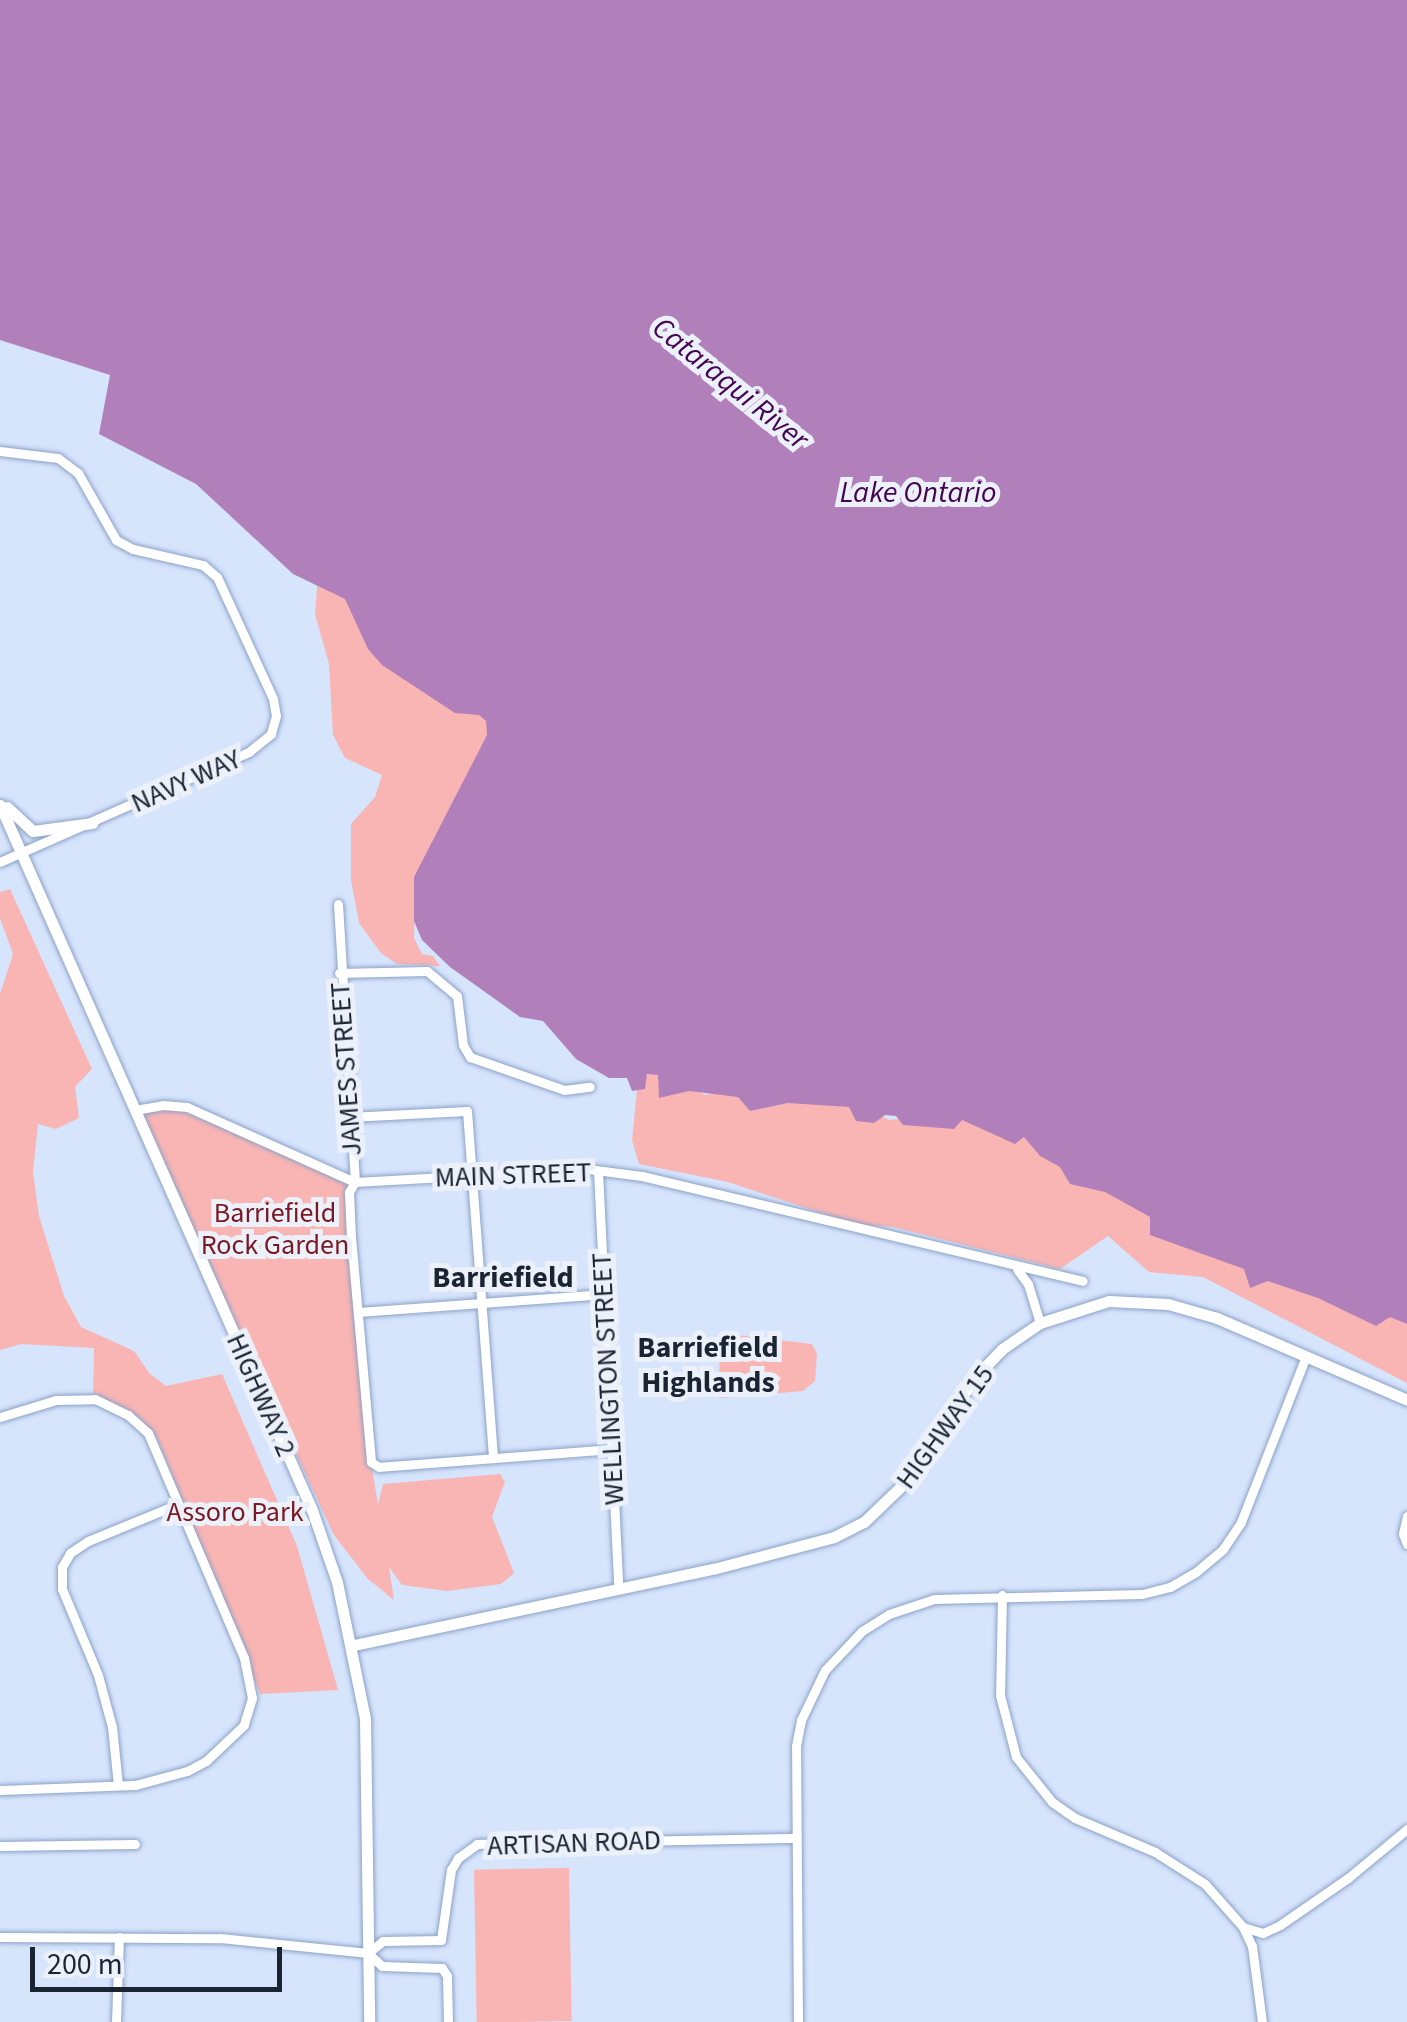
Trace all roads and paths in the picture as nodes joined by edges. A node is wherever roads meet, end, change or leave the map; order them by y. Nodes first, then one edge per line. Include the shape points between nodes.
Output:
1 (0, 451) edge
2 (0, 802) edge
3 (92, 823) junction
4 (22, 854) junction
5 (0, 862) edge
6 (338, 904) dead end
7 (339, 973) junction
8 (590, 1087) dead end
9 (135, 1110) junction
10 (349, 1117) junction
11 (598, 1171) junction
12 (472, 1176) junction
13 (354, 1182) junction
14 (1017, 1269) junction
15 (1084, 1281) dead end
16 (604, 1294) junction
17 (481, 1302) junction
18 (359, 1312) junction
19 (1040, 1324) junction
20 (1306, 1356) junction
21 (1407, 1400) edge
22 (0, 1417) edge
23 (612, 1450) junction
24 (493, 1458) junction
25 (178, 1504) junction
26 (1407, 1516) edge
27 (1407, 1544) edge
28 (618, 1587) junction
29 (1002, 1595) junction
30 (354, 1645) junction
31 (118, 1785) junction
32 (0, 1790) edge
33 (1407, 1828) edge
34 (796, 1838) junction
35 (135, 1844) dead end
36 (0, 1846) edge
37 (1244, 1928) junction
38 (1263, 1933) junction
39 (0, 1937) edge
40 (118, 1937) junction
41 (368, 1953) junction
42 (1254, 1953) junction
43 (116, 2022) edge
44 (369, 2022) edge
45 (448, 2022) edge
46 (798, 2022) edge
47 (1262, 2022) edge

1 - 3 street, NAVY WAY via 58,458 78,473 116,540 203,565 216,577 276,708 262,746
2 - 3 main road via 33,831
2 - 4 main road, HIGHWAY 2
3 - 4 street, NAVY WAY
4 - 5 street, NAVY WAY
4 - 9 main road, HIGHWAY 2
6 - 7 street, JAMES STREET
7 - 8 street via 427,971 457,996 470,1057 564,1090
7 - 10 street, JAMES STREET
9 - 13 street, MAIN STREET via 187,1107
9 - 30 main road, HIGHWAY 2 via 312,1510
10 - 12 street via 467,1110
10 - 13 street, JAMES STREET
11 - 12 street, MAIN STREET
11 - 14 street, MAIN STREET via 691,1186
11 - 16 street, WELLINGTON STREET
12 - 13 street, MAIN STREET
12 - 17 street
13 - 18 street, JAMES STREET via 349,1192
14 - 15 street, MAIN STREET
14 - 19 street
16 - 17 street
16 - 23 street, WELLINGTON STREET
17 - 18 street
17 - 24 street
18 - 24 street, JAMES STREET via 370,1456 379,1467
19 - 20 main road, HIGHWAY 15 via 1109,1301 1168,1304
19 - 28 main road, HIGHWAY 15 via 978,1374 915,1473 864,1522 820,1541
20 - 21 main road, HIGHWAY 15
20 - 29 street via 1241,1522 1196,1572 1142,1594
22 - 25 street via 56,1400 95,1399 112,1407 148,1433
23 - 24 street
23 - 28 street, WELLINGTON STREET
25 - 31 street via 88,1541 62,1567 62,1589 112,1727
25 - 31 street via 244,1658 252,1698 244,1725 206,1761 163,1780
26 - 27 street
28 - 30 main road, HIGHWAY 15
29 - 34 street via 913,1605 862,1630 839,1651 801,1720
29 - 37 street via 1006,1732 1032,1781 1074,1818 1156,1852 1205,1884
30 - 41 main road, HIGHWAY 2 via 369,1779
31 - 32 street
33 - 38 street via 1348,1878
34 - 41 street, ARTISAN ROAD via 477,1844 450,1870 441,1940 383,1941
34 - 46 street
35 - 36 street
37 - 38 street
37 - 42 street
38 - 42 street
39 - 40 street
40 - 41 street via 220,1938
40 - 43 street
41 - 44 main road, HIGHWAY 2
41 - 45 street via 382,1966 442,1968
42 - 47 street

